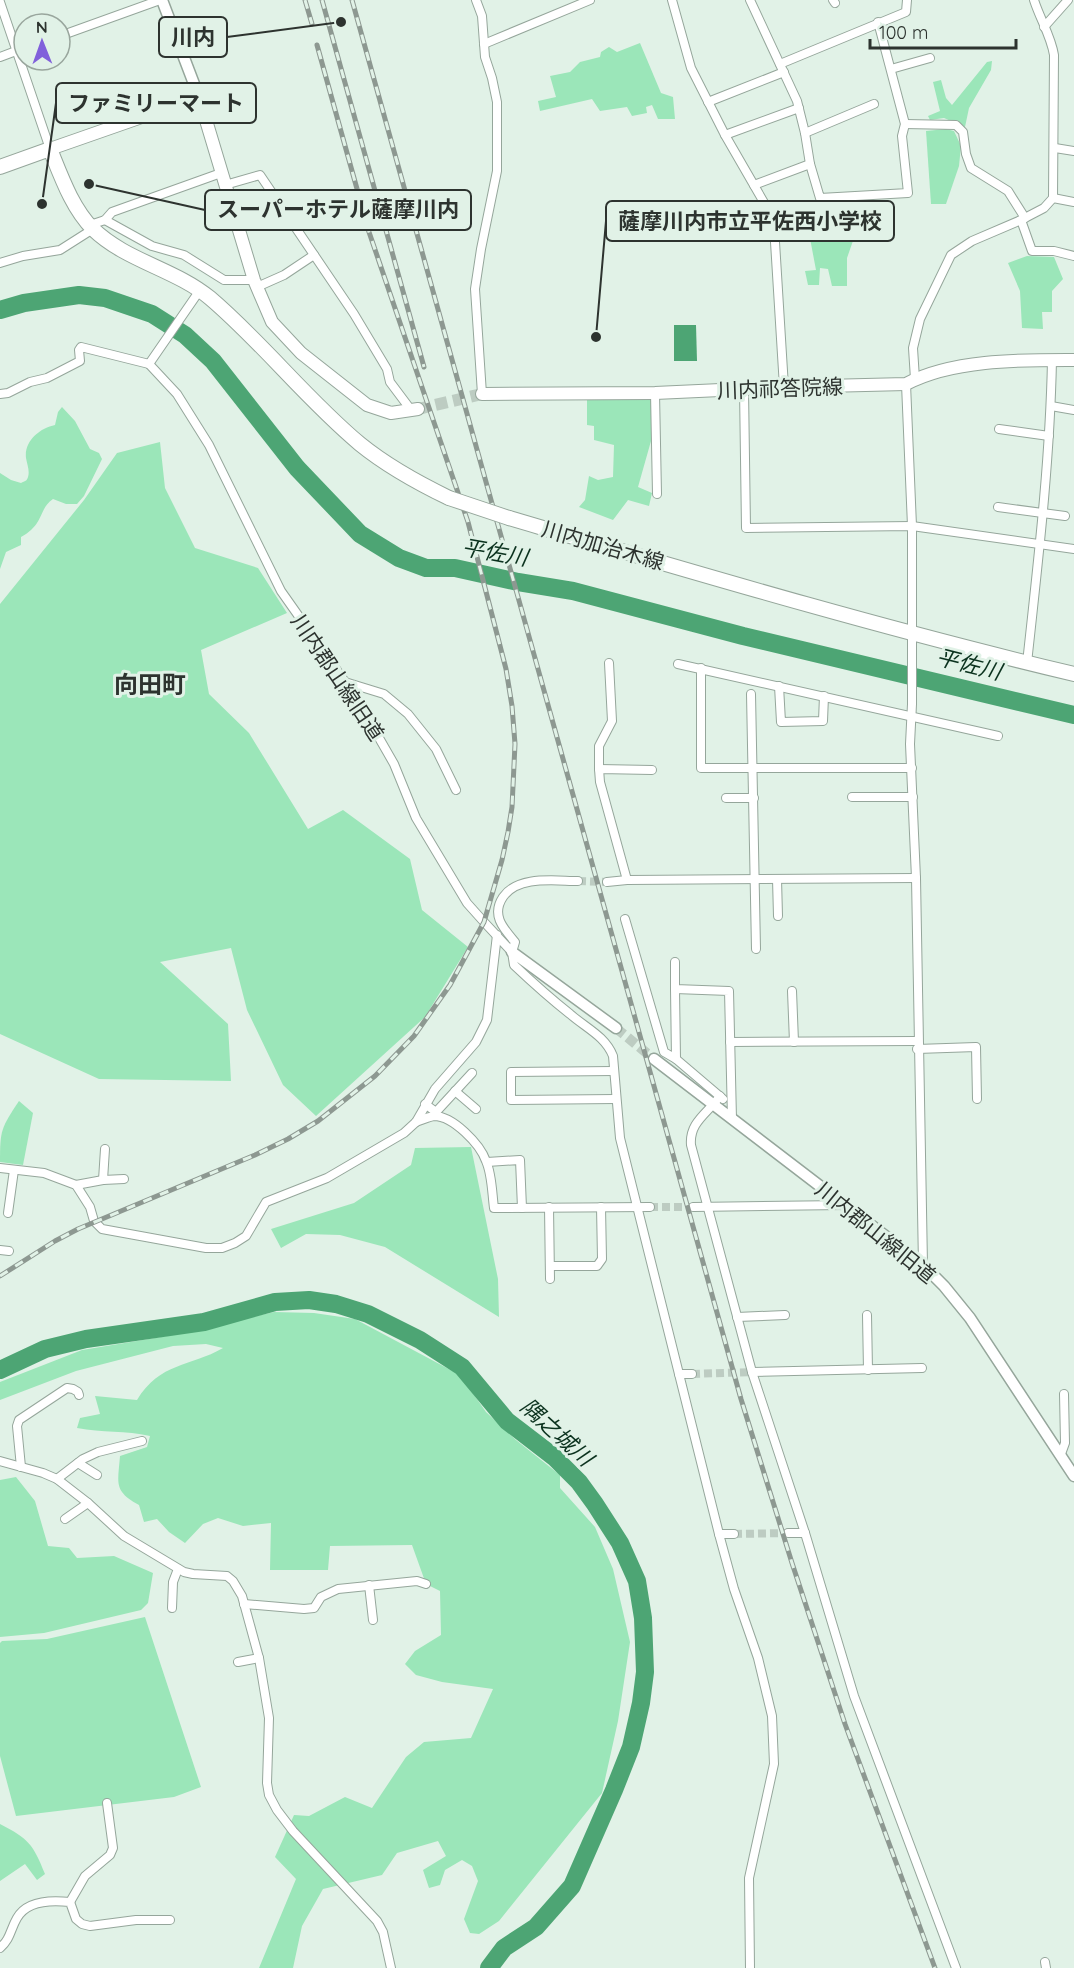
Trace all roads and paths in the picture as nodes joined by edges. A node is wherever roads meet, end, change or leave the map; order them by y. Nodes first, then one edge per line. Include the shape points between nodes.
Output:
1 (161, 0) edge
2 (476, 0) edge
3 (590, 0) edge
4 (672, 0) edge
5 (750, 0) edge
6 (907, 0) edge
7 (1034, 0) edge
8 (1068, 0) edge
9 (0, 2) edge
10 (574, 3) edge
11 (878, 22) junction
12 (1044, 27) junction
13 (12, 31) edge
14 (72, 32) edge
15 (484, 44) junction
16 (930, 58) dead end
17 (782, 68) junction
18 (891, 69) junction
19 (27, 72) edge
20 (199, 97) junction
21 (708, 102) junction
22 (874, 104) dead end
23 (799, 108) junction
24 (905, 124) junction
25 (805, 133) junction
26 (725, 135) junction
27 (1054, 148) junction
28 (50, 149) junction
29 (1074, 151) edge
30 (810, 164) junction
31 (0, 167) edge
32 (223, 179) junction
33 (754, 185) junction
34 (1053, 198) junction
35 (1074, 202) edge
36 (1023, 219) junction
37 (105, 220) junction
38 (91, 227) junction
39 (314, 255) junction
40 (1074, 256) edge
41 (0, 263) edge
42 (256, 284) junction
43 (200, 290) junction
44 (1052, 360) junction
45 (1074, 360) edge
46 (149, 364) junction
47 (910, 382) junction
48 (784, 387) junction
49 (744, 389) junction
50 (655, 393) junction
51 (0, 394) edge
52 (482, 394) joint
53 (1051, 406) junction
54 (414, 410) joint
55 (1074, 410) edge
56 (999, 429) dead end
57 (1048, 436) junction
58 (657, 494) dead end
59 (998, 507) dead end
60 (1043, 513) junction
61 (1065, 516) dead end
62 (912, 526) junction
63 (1041, 544) junction
64 (1074, 549) edge
65 (912, 634) junction
66 (609, 663) dead end
67 (1027, 663) junction
68 (678, 664) dead end
69 (701, 668) junction
70 (1074, 674) edge
71 (344, 682) junction
72 (779, 686) junction
73 (751, 694) dead end
74 (824, 696) junction
75 (912, 716) junction
76 (998, 736) dead end
77 (753, 768) junction
78 (912, 768) junction
79 (599, 770) junction
80 (652, 770) dead end
81 (456, 790) dead end
82 (852, 797) dead end
83 (914, 797) junction
84 (726, 798) dead end
85 (754, 798) junction
86 (916, 878) junction
87 (755, 879) junction
88 (777, 879) junction
89 (627, 880) junction
90 (578, 881) tunnel mouth
91 (607, 882) tunnel mouth
92 (778, 916) dead end
93 (625, 919) dead end
94 (497, 934) junction
95 (756, 949) dead end
96 (512, 951) junction
97 (675, 962) dead end
98 (675, 989) junction
99 (792, 991) dead end
100 (616, 1028) tunnel mouth
101 (730, 1042) junction
102 (794, 1042) junction
103 (917, 1045) junction
104 (654, 1059) tunnel mouth
105 (676, 1059) junction
106 (614, 1071) junction
107 (472, 1073) dead end
108 (455, 1091) junction
109 (616, 1099) junction
110 (717, 1100) junction
111 (977, 1100) dead end
112 (425, 1104) junction
113 (731, 1106) junction
114 (476, 1109) dead end
115 (434, 1114) junction
116 (732, 1119) junction
117 (416, 1122) junction
118 (105, 1149) dead end
119 (487, 1162) junction
120 (0, 1168) edge
121 (14, 1170) junction
122 (124, 1179) dead end
123 (103, 1180) junction
124 (76, 1185) junction
125 (845, 1205) junction
126 (709, 1206) junction
127 (601, 1207) junction
128 (637, 1207) junction
129 (651, 1207) tunnel mouth
130 (693, 1207) tunnel mouth
131 (522, 1208) junction
132 (549, 1208) junction
133 (8, 1213) dead end
134 (923, 1265) junction
135 (550, 1266) junction
136 (550, 1279) dead end
137 (785, 1315) dead end
138 (867, 1316) dead end
139 (737, 1317) junction
140 (922, 1368) dead end
141 (868, 1370) junction
142 (752, 1372) junction
143 (679, 1374) junction
144 (692, 1374) tunnel mouth
145 (1064, 1394) dead end
146 (79, 1395) dead end
147 (142, 1441) dead end
148 (1060, 1454) junction
149 (0, 1461) edge
150 (78, 1462) junction
151 (21, 1467) junction
152 (97, 1475) dead end
153 (1074, 1476) edge
154 (57, 1479) junction
155 (88, 1503) junction
156 (65, 1519) dead end
157 (788, 1533) tunnel mouth
158 (805, 1533) junction
159 (719, 1534) junction
160 (735, 1534) tunnel mouth
161 (178, 1569) junction
162 (426, 1584) dead end
163 (369, 1585) junction
164 (244, 1604) junction
165 (172, 1608) dead end
166 (373, 1620) dead end
167 (259, 1659) junction
168 (238, 1662) dead end
169 (107, 1803) dead end
170 (70, 1902) junction
171 (170, 1920) dead end
172 (0, 1948) edge
173 (392, 1968) edge
174 (750, 1968) edge
175 (956, 1968) edge

1 - 14 street
1 - 20 street
2 - 15 street via 482,16
3 - 10 street
4 - 21 street via 691,68
5 - 17 street
6 - 11 street via 906,12
7 - 12 street
8 - 12 street
9 - 13 street
10 - 15 street
11 - 17 street
11 - 18 street
12 - 27 street via 1054,55
15 - 52 street via 496,102 497,171 474,289
16 - 18 street
17 - 21 street
17 - 23 street
18 - 24 street
19 - 28 street
20 - 28 main road
20 - 32 main road
21 - 26 street
22 - 25 street
23 - 25 street
23 - 26 street
24 - 30 street via 902,136 908,193 820,198
24 - 36 street via 956,125 963,132 971,168 1008,191
25 - 30 street
26 - 33 street
27 - 29 street
27 - 34 street
28 - 31 main road
28 - 38 main road, 川内加治木線 via 74,203
30 - 33 street
32 - 37 street via 112,212
32 - 39 street via 260,175
32 - 42 main road
33 - 48 street via 774,226
34 - 35 street
34 - 36 street via 1044,208
36 - 40 street via 1032,251
36 - 47 street via 972,241 951,255 920,319
37 - 38 street
37 - 42 street via 152,246 184,255 224,280
38 - 41 street via 68,247
38 - 43 main road, 川内加治木線 via 119,249
39 - 42 street via 285,276
39 - 54 street via 365,332 387,369 390,382
42 - 54 main road via 272,322 301,353 358,399 380,411
43 - 46 street
43 - 65 main road, 川内加治木線, bridge via 362,445 400,472 449,498
44 - 45 main road, 川内祁答院線
44 - 47 main road, 川内祁答院線 via 976,363
44 - 53 street
46 - 51 street via 81,346 80,361 48,378
46 - 71 street, 川内郡山線旧道 via 177,394 209,445 281,591
47 - 48 main road, 川内祁答院線
47 - 62 street
48 - 49 main road, 川内祁答院線
49 - 50 main road, 川内祁答院線
49 - 62 street via 746,528
50 - 52 main road, 川内祁答院線
50 - 58 street
53 - 55 street
53 - 57 street
56 - 57 street
57 - 60 street
59 - 60 street
60 - 61 street
60 - 63 street
62 - 63 street
62 - 65 street
63 - 64 street
63 - 67 street
65 - 67 main road, 川内加治木線
65 - 75 street
66 - 79 street via 612,721 599,746
67 - 70 main road, 川内加治木線
68 - 69 street
69 - 72 street
69 - 77 street via 701,768
71 - 81 street via 384,694 408,714 436,749
71 - 94 street, 川内郡山線旧道 via 394,764 416,818 438,855 468,903
72 - 74 street
72 - 74 street via 781,722 824,721
73 - 77 street
74 - 75 street
75 - 76 street
75 - 78 street
77 - 78 street
77 - 85 street
78 - 83 street
79 - 80 street
79 - 89 street
82 - 83 street
83 - 86 street
84 - 85 street
85 - 87 street
86 - 88 street
86 - 103 street
87 - 88 street
87 - 89 street
87 - 95 street
88 - 92 street
89 - 91 street
90 - 96 street via 528,882 508,889 497,915 515,942
93 - 105 street via 664,1052
94 - 96 street, 川内郡山線旧道
94 - 112 street via 487,1020 476,1042
96 - 100 street, 川内郡山線旧道
96 - 106 street via 514,965 609,1046
97 - 98 street
98 - 101 street via 729,991
98 - 105 street
99 - 102 street
101 - 102 street
101 - 113 street
102 - 103 street
103 - 111 street via 976,1047
103 - 134 street
104 - 110 street, 川内郡山線旧道
105 - 110 street
106 - 109 street
106 - 109 street via 511,1072 511,1100
107 - 108 street
108 - 114 street
108 - 115 street
109 - 128 street via 620,1138
110 - 113 street
110 - 116 street, 川内郡山線旧道
110 - 126 street via 690,1134
112 - 115 street
112 - 117 street
113 - 116 street
115 - 117 street
115 - 119 street via 471,1138
116 - 125 street, 川内郡山線旧道
117 - 124 street via 327,1178 266,1202 246,1236 222,1248 102,1229
118 - 123 street
119 - 131 street via 494,1208
119 - 131 street via 520,1160
120 - 121 street
121 - 124 street via 44,1173
121 - 133 street
122 - 123 street
123 - 124 street
125 - 126 street
125 - 134 street, 川内郡山線旧道
126 - 130 street
126 - 139 street
127 - 128 street
127 - 132 street
127 - 135 street via 602,1259 597,1266
128 - 129 street
128 - 143 street
131 - 132 street
132 - 135 street
134 - 148 street, 川内郡山線旧道 via 970,1318
135 - 136 street
137 - 139 street
138 - 141 street
139 - 142 street
140 - 141 street
141 - 142 street
142 - 158 street
143 - 144 street
143 - 159 street
145 - 148 street via 1065,1443
146 - 151 street via 67,1388 19,1420
147 - 150 street via 98,1452
148 - 153 street, 川内郡山線旧道
149 - 151 street
150 - 152 street
150 - 154 street
151 - 154 street
154 - 155 street
155 - 156 street
155 - 161 street via 124,1536
157 - 158 street
158 - 175 street via 854,1696
159 - 160 street
159 - 174 street via 759,1658 772,1716 774,1764 749,1878
161 - 164 street via 227,1576
161 - 165 street
162 - 163 street via 417,1581
163 - 164 street via 338,1589 321,1597 314,1608
163 - 166 street
164 - 167 street
167 - 168 street
167 - 173 street via 270,1718 269,1795 293,1831 377,1921
169 - 170 street via 113,1848 85,1876
170 - 171 street via 76,1919 90,1926
170 - 172 street via 41,1902 27,1908 17,1916 10,1937

